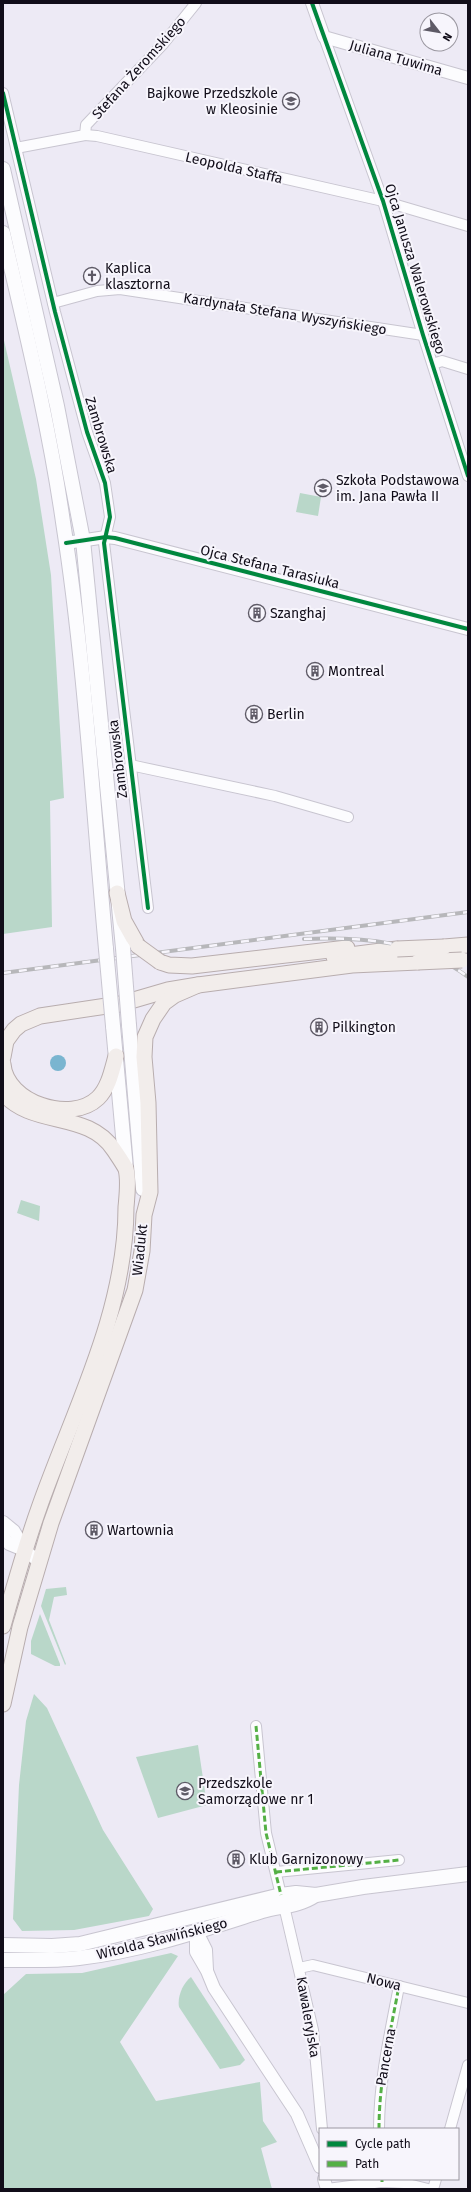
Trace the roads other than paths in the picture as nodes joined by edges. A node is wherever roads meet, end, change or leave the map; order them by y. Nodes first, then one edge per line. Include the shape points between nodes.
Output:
1 (196, 3) edge
2 (312, 3) edge
3 (324, 37) junction
4 (468, 78) edge
5 (3, 93) edge
6 (85, 135) junction
7 (16, 148) junction
8 (3, 169) edge
9 (383, 201) junction
10 (468, 226) edge
11 (3, 233) edge
12 (53, 303) junction
13 (422, 335) junction
14 (433, 364) junction
15 (468, 369) edge
16 (468, 476) edge
17 (106, 536) junction
18 (83, 540) junction
19 (66, 543) junction
20 (468, 629) edge
21 (130, 766) junction
22 (348, 816) dead end
23 (117, 893) junction
24 (148, 908) dead end
25 (119, 922) joint
26 (104, 926) joint
27 (468, 945) edge
28 (398, 949) junction
29 (465, 960) edge
30 (198, 985) junction
31 (3, 1028) edge
32 (116, 1056) junction
33 (3, 1057) edge
34 (3, 1064) edge
35 (3, 1093) edge
36 (126, 1170) junction
37 (144, 1215) junction
38 (3, 1522) edge
39 (3, 1536) edge
40 (26, 1551) junction
41 (39, 1562) junction
42 (3, 1626) edge
43 (3, 1704) edge
44 (256, 1726) dead end
45 (399, 1860) dead end
46 (276, 1872) junction
47 (468, 1874) edge
48 (283, 1901) junction
49 (193, 1918) junction
50 (196, 1932) junction
51 (3, 1945) edge
52 (3, 1960) edge
53 (299, 1968) junction
54 (400, 1986) junction
55 (468, 2003) edge
56 (468, 2065) edge
57 (322, 2128) edge
58 (379, 2128) edge
59 (450, 2128) edge
60 (319, 2165) edge
61 (382, 2180) edge
62 (327, 2189) edge
63 (428, 2189) edge

1 - 6 street, Stefana Żeromskiego via 163,44 86,125
2 - 3 street, Ojca Janusza Walerowskiego
3 - 4 street, Juliana Tuwima
3 - 9 street, Ojca Janusza Walerowskiego
5 - 7 street, Zambrowska
6 - 7 street, Stefana Żeromskiego
6 - 9 street, Leopolda Staffa
7 - 12 street, Zambrowska
8 - 18 main road, Zambrowska via 57,406
9 - 10 street, Leopolda Staffa
9 - 13 street, Ojca Janusza Walerowskiego
11 - 19 main road, Zambrowska via 44,415
12 - 13 street, Kardynała Stefana Wyszyńskiego via 97,291 120,289
12 - 17 street, Zambrowska via 87,432 105,483 110,509
13 - 14 street, Ojca Janusza Walerowskiego
14 - 15 street via 442,361
14 - 16 street, Ojca Janusza Walerowskiego
17 - 18 street, Ojca Stefana Tarasiuka
17 - 20 street, Ojca Stefana Tarasiuka
17 - 21 street, Zambrowska via 104,542
18 - 19 street, Ojca Stefana Tarasiuka
18 - 23 main road, Zambrowska
19 - 26 main road, Zambrowska
21 - 22 street, Zambrowska via 275,796
21 - 24 street, Zambrowska
23 - 25 main road, Zambrowska
23 - 28 main road, bridge via 124,921 138,946 160,962 169,965 192,966 357,948
25 - 37 main road, Wiadukt, bridge
26 - 32 main road, Wiadukt, bridge
27 - 28 main road, bridge
28 - 31 main road via 180,978 133,992 35,1008 15,1016
29 - 30 main road, bridge via 345,966
30 - 33 main road via 168,990 120,1004 31,1019 14,1030 6,1041
30 - 37 main road via 164,1003 152,1019 145,1037 150,1192
32 - 34 main road via 110,1079 98,1098 73,1110 46,1106 24,1098 9,1084
32 - 36 main road, Wiadukt
35 - 36 main road via 27,1112 73,1122 94,1130 113,1149
36 - 40 main road, Wiadukt via 125,1239 114,1301 39,1508
37 - 41 main road, Wiadukt via 139,1269 130,1308 50,1523
38 - 40 street via 14,1531
39 - 40 street via 9,1544
40 - 41 street
40 - 42 main road, Wiadukt
41 - 43 main road, Wiadukt via 20,1627
44 - 46 street, Kawaleryjska via 266,1833
45 - 46 street
46 - 48 street, Kawaleryjska
47 - 48 main road, Witolda Sławińskiego via 316,1894 308,1900
48 - 49 main road, Witolda Sławińskiego
48 - 50 main road, Witolda Sławińskiego
48 - 53 street, Kawaleryjska
49 - 50 street
49 - 51 main road, Witolda Sławińskiego via 80,1944
50 - 52 main road, Witolda Sławińskiego via 79,1958
50 - 60 street via 206,1950 207,1972 214,1988 297,2114
53 - 54 street, Nowa via 313,1965
53 - 57 street, Kawaleryjska via 313,2030
54 - 55 street, Nowa
54 - 58 street, Pancerna via 383,2070
56 - 59 street
61 - 62 street
61 - 63 street via 404,2182

